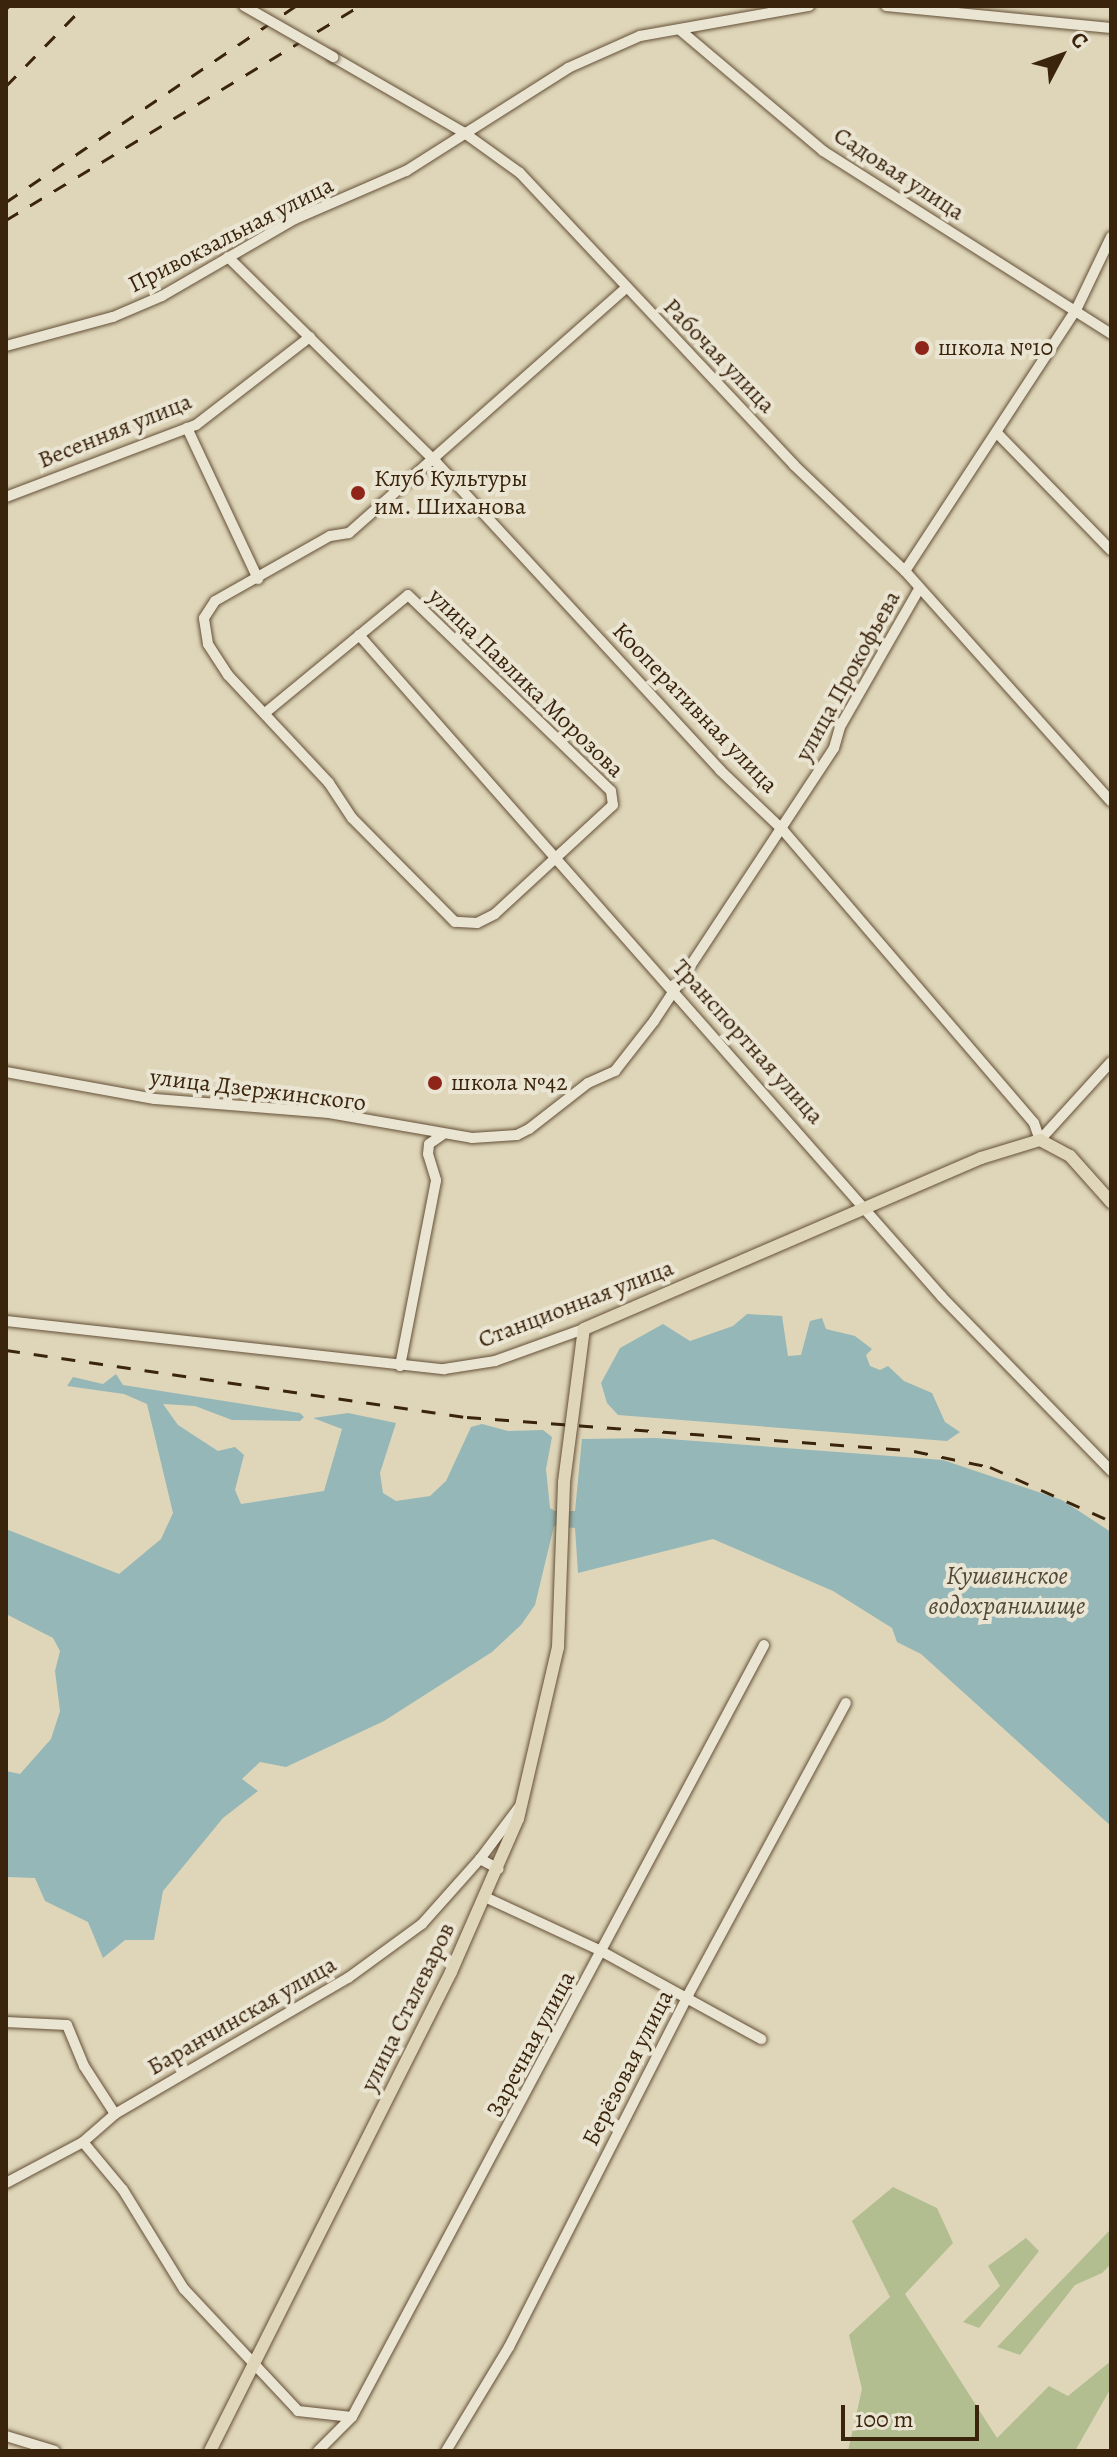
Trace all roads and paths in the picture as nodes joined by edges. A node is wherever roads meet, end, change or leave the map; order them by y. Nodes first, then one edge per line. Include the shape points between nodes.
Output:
1 (244, 6) edge
2 (809, 6) edge
3 (886, 6) edge
4 (1111, 28) edge
5 (680, 30) junction
6 (463, 132) junction
7 (1111, 237) edge
8 (228, 257) junction
9 (626, 288) junction
10 (1076, 310) junction
11 (1111, 334) edge
12 (310, 337) junction
13 (6, 346) edge
14 (187, 428) junction
15 (998, 434) junction
16 (436, 462) junction
17 (6, 497) edge
18 (1111, 550) edge
19 (905, 571) junction
20 (258, 579) junction
21 (918, 591) junction
22 (359, 635) junction
23 (265, 713) junction
24 (1111, 801) edge
25 (782, 829) junction
26 (557, 856) junction
27 (676, 990) junction
28 (626, 1059) joint
29 (1111, 1062) edge
30 (6, 1072) edge
31 (403, 1129) junction
32 (442, 1135) junction
33 (1040, 1140) junction
34 (428, 1154) junction
35 (1111, 1202) edge
36 (865, 1208) junction
37 (6, 1321) edge
38 (584, 1329) junction
39 (400, 1366) junction
40 (1111, 1471) edge
41 (764, 1645) dead end
42 (846, 1703) dead end
43 (522, 1802) junction
44 (480, 1859) junction
45 (499, 1869) junction
46 (487, 1898) junction
47 (601, 1951) junction
48 (688, 1995) junction
49 (6, 2022) edge
50 (761, 2039) dead end
51 (115, 2114) junction
52 (83, 2142) junction
53 (6, 2183) edge
54 (253, 2363) junction
55 (352, 2417) junction
56 (6, 2436) edge
57 (55, 2451) edge
58 (210, 2451) edge
59 (318, 2451) edge
60 (446, 2451) edge

1 - 6 street, Рабочая улица, bridge
2 - 5 street, Привокзальная улица
3 - 4 street
5 - 6 street, Привокзальная улица via 640,36 580,62
5 - 10 street, Садовая улица via 823,151
6 - 8 street, Привокзальная улица via 406,171 295,219
6 - 9 street, Рабочая улица via 520,173
7 - 10 street, улица Прокофьева
8 - 12 street, Кооперативная улица
8 - 13 street, Привокзальная улица via 138,307
9 - 16 street
9 - 19 street, Рабочая улица via 794,465
10 - 11 street, Садовая улица
10 - 15 street, улица Прокофьева
12 - 14 street, Весенняя улица
12 - 16 street, Кооперативная улица
14 - 17 street, Весенняя улица
14 - 20 street
15 - 18 street
15 - 19 street, улица Прокофьева
16 - 20 street via 349,533 330,536
16 - 25 street, Кооперативная улица via 720,770
19 - 21 street, Рабочая улица
20 - 23 street via 208,607 208,644
21 - 24 street, Рабочая улица
21 - 25 street, улица Прокофьева via 840,727 834,748
22 - 23 street
22 - 26 street, Транспортная улица
22 - 26 street, улица Павлика Морозова via 408,595 611,791 614,801
23 - 26 street via 329,783 352,818 455,922 477,923 495,914
25 - 27 street, улица Прокофьева
25 - 33 street, Кооперативная улица via 1034,1123
26 - 27 street, Транспортная улица
27 - 28 street, улица Прокофьева
27 - 36 street, Транспортная улица
28 - 32 street, улица Дзержинского via 517,1135
29 - 33 street
30 - 31 street, улица Дзержинского via 225,1108 329,1113
31 - 32 street, улица Дзержинского
31 - 34 street
32 - 34 street via 429,1144
33 - 35 main road, Кооперативная улица via 1070,1156
33 - 36 main road, Станционная улица via 981,1158
34 - 39 street via 436,1180
36 - 38 main road, Станционная улица
36 - 40 street, Транспортная улица via 952,1308
37 - 39 street, Станционная улица
38 - 39 street, Станционная улица via 479,1365
38 - 43 main road, улица Сталеваров via 564,1482 555,1668
41 - 47 street, Заречная улица
42 - 48 street, Берёзовая улица
43 - 44 street, Баранчинская улица
43 - 45 main road, улица Сталеваров
44 - 45 street
44 - 51 street, Баранчинская улица via 422,1924 348,1978
45 - 46 main road, улица Сталеваров
46 - 47 street
46 - 54 main road, улица Сталеваров
47 - 48 street
47 - 55 street, Заречная улица
48 - 50 street
48 - 60 street, Берёзовая улица via 509,2347
49 - 51 street via 67,2025 84,2066
51 - 52 street, Баранчинская улица
52 - 53 street, Баранчинская улица
52 - 54 street via 123,2190 150,2242 184,2289
54 - 55 street via 298,2411
54 - 58 main road, улица Сталеваров
55 - 59 street, Заречная улица
56 - 57 street

